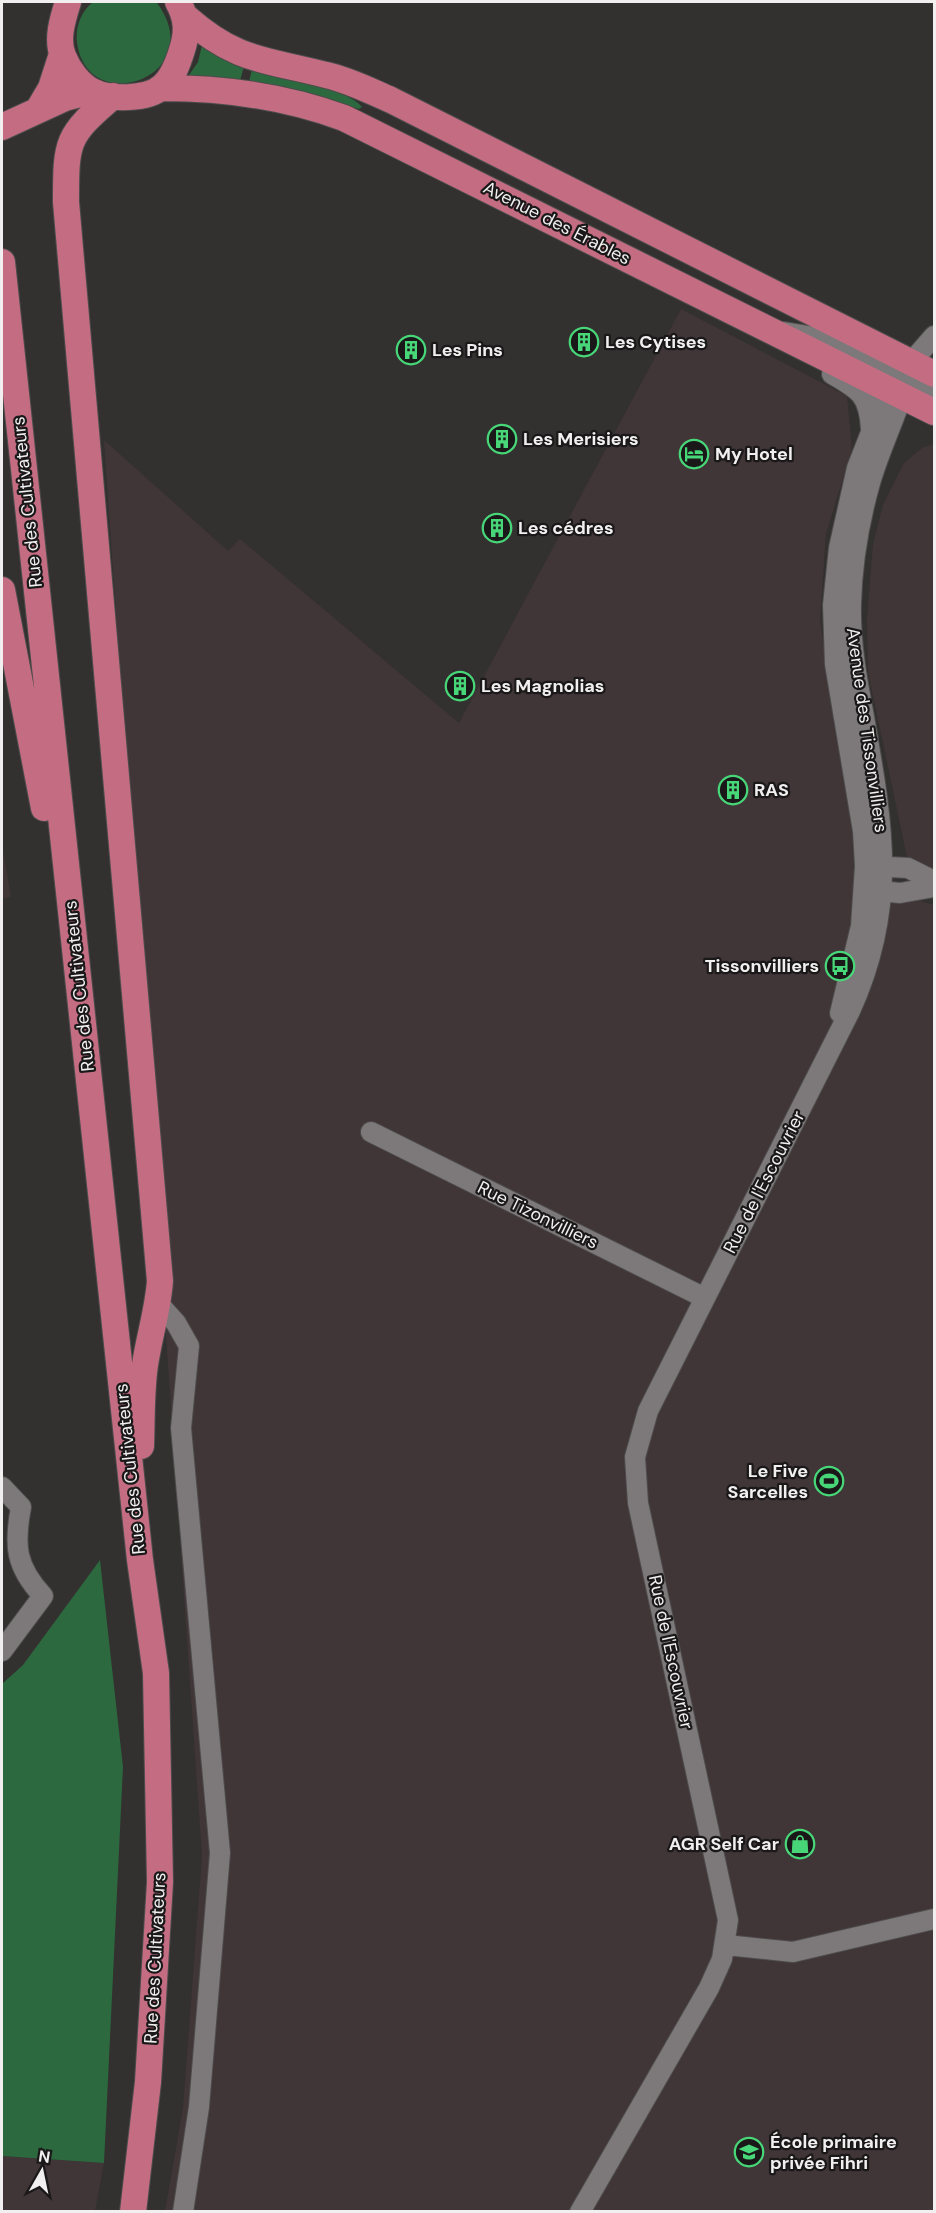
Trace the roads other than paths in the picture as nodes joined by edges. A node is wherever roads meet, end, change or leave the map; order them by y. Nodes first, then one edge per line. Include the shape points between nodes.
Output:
1 (68, 2) edge
2 (182, 10) edge
3 (62, 54) junction
4 (162, 88) junction
5 (103, 94) junction
6 (38, 110) junction
7 (6, 125) edge
8 (2, 262) edge
9 (772, 330) junction
10 (934, 336) edge
11 (909, 382) edge
12 (934, 394) edge
13 (934, 412) edge
14 (871, 429) junction
15 (2, 590) edge
16 (874, 866) junction
17 (934, 881) edge
18 (934, 887) edge
19 (874, 890) junction
20 (808, 1093) joint
21 (371, 1132) dead end
22 (705, 1298) junction
23 (158, 1303) junction
24 (113, 1307) junction
25 (2, 1487) edge
26 (140, 1560) junction
27 (144, 1597) junction
28 (2, 1651) edge
29 (934, 1919) edge
30 (726, 1945) junction
31 (117, 2211) edge
32 (133, 2211) edge
33 (183, 2211) edge
34 (580, 2211) edge

1 - 3 main road via 60,26
2 - 4 main road via 184,42 177,66
2 - 11 main road, Avenue des Érables via 212,40 251,59 328,75 391,100
3 - 5 main road via 74,76
3 - 6 main road via 51,88
4 - 5 main road, Avenue des Érables via 137,96
4 - 9 main road, Avenue des Érables via 193,88 282,100 344,118
5 - 6 main road, Avenue des Érables via 65,98
5 - 23 main road via 70,141 66,202 159,1269
6 - 7 main road, Avenue des Érables
8 - 24 main road, Rue des Cultivateurs
9 - 11 main road, Avenue des Érables
9 - 11 street via 833,340 892,367
9 - 14 street via 811,362 861,393 870,412
10 - 11 street
11 - 12 street
11 - 13 main road, Avenue des Érables
11 - 14 street, Avenue des Tissonvilliers
11 - 16 street, Avenue des Tissonvilliers via 870,482 856,550 851,606 854,657 882,829
14 - 16 street, Avenue des Tissonvilliers via 846,512 833,605 835,664 862,826
15 - 24 main road via 56,883
16 - 17 street via 908,868
16 - 19 street, Avenue des Tissonvilliers
18 - 19 street via 906,893
19 - 20 street, Avenue des Tissonvilliers via 861,926 833,1041
20 - 22 street, Rue de l'Escouvrier
21 - 22 street, Rue Tizonvilliers
22 - 30 street, Rue de l'Escouvrier via 648,1412 636,1445 635,1477 728,1920
23 - 26 main road via 142,1390
23 - 33 street via 189,1346 181,1428 220,1853 200,2107
24 - 26 main road, Rue des Cultivateurs
25 - 28 street via 21,1507 16,1538 19,1561 43,1596
26 - 27 main road, Rue des Cultivateurs
27 - 31 main road, Rue des Cultivateurs via 141,1957
27 - 32 main road, Rue des Cultivateurs via 156,1673 160,1882 148,2082
29 - 30 street via 793,1952
30 - 34 street, Rue de l'Escouvrier via 709,1988

